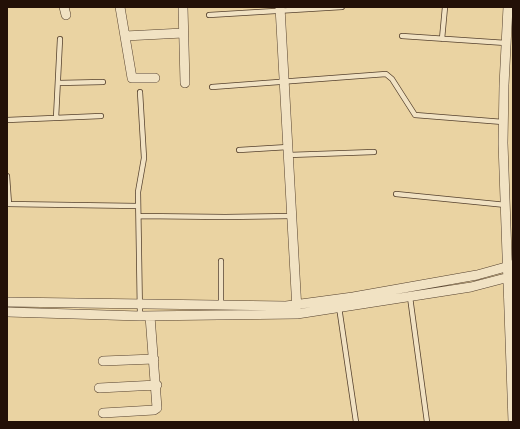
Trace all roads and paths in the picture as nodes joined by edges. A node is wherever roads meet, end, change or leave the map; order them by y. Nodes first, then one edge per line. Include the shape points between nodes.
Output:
1 (120, 7) edge
2 (183, 7) edge
3 (342, 7) edge
4 (444, 7) edge
5 (508, 7) edge
6 (280, 9) edge
7 (209, 15) dead end
8 (183, 33) junction
9 (125, 36) junction
10 (402, 36) dead end
11 (442, 38) junction
12 (60, 39) dead end
13 (506, 43) junction
14 (155, 78) dead end
15 (284, 81) junction
16 (103, 82) dead end
17 (58, 83) junction
18 (184, 83) dead end
19 (212, 87) dead end
20 (140, 92) dead end
21 (101, 116) dead end
22 (56, 118) junction
23 (7, 120) edge
24 (503, 122) junction
25 (239, 150) dead end
26 (289, 151) junction
27 (374, 152) dead end
28 (7, 176) edge
29 (396, 194) dead end
30 (8, 204) edge
31 (506, 205) junction
32 (138, 206) junction
33 (139, 216) junction
34 (292, 216) junction
35 (221, 260) dead end
36 (510, 266) edge
37 (510, 277) edge
38 (410, 297) junction
39 (7, 302) edge
40 (140, 304) junction
41 (221, 305) junction
42 (339, 307) junction
43 (297, 310) junction
44 (7, 312) edge
45 (140, 316) junction
46 (150, 316) junction
47 (154, 359) junction
48 (103, 361) dead end
49 (156, 385) junction
50 (99, 388) dead end
51 (103, 413) dead end
52 (356, 422) edge
53 (427, 422) edge
54 (513, 422) edge

1 - 9 street
2 - 8 street
3 - 6 lane
4 - 11 lane
5 - 13 street
6 - 7 lane
6 - 15 street
8 - 9 street
8 - 18 street
9 - 14 street via 132,78
10 - 11 lane
11 - 13 lane
12 - 17 lane
13 - 24 street
15 - 19 lane
15 - 24 lane via 386,74 392,79 415,115
15 - 26 street
16 - 17 lane
17 - 22 lane
20 - 32 lane via 144,158
21 - 22 lane
22 - 23 lane
24 - 31 street
25 - 26 lane
26 - 27 lane
26 - 34 street
28 - 30 lane
29 - 31 lane
30 - 32 lane
31 - 36 street
32 - 33 lane
33 - 34 lane
33 - 40 lane
34 - 43 street
35 - 41 lane
36 - 37 street
36 - 43 street via 477,275
37 - 38 street via 471,287
37 - 54 street
38 - 42 street
38 - 53 lane
39 - 40 street
40 - 41 street
40 - 45 lane
41 - 43 street
42 - 43 street
42 - 52 lane
43 - 46 street
44 - 45 street
45 - 46 street
46 - 47 street
47 - 48 street
47 - 49 street
49 - 50 street
49 - 51 street via 158,405 154,410

